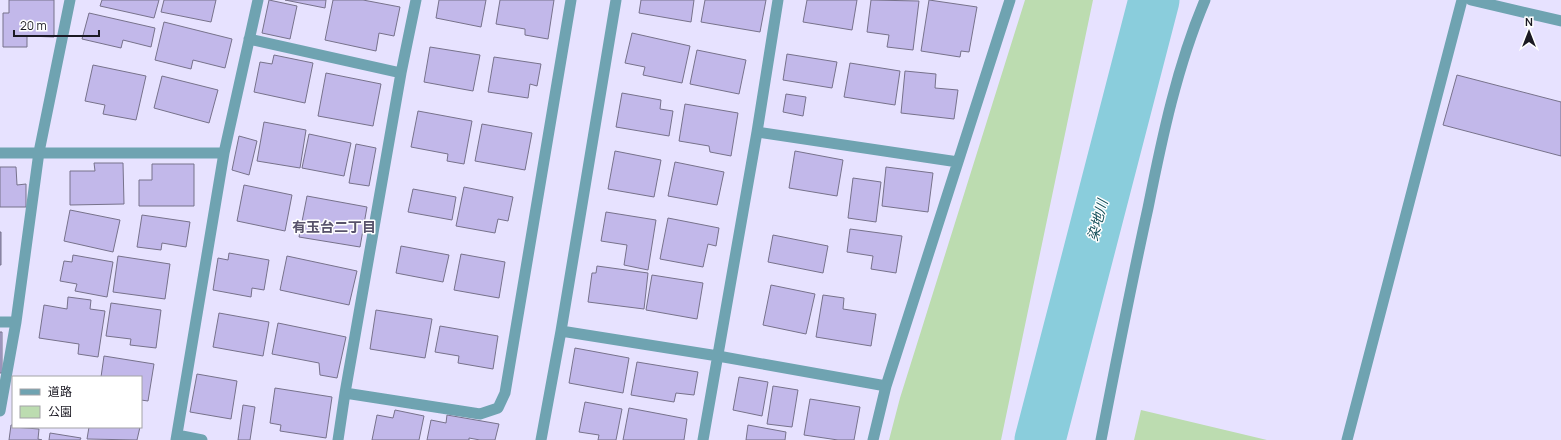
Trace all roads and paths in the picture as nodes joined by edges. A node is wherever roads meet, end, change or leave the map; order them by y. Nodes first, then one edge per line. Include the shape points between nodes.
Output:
1 (70, 0) edge
2 (258, 0) edge
3 (416, 0) edge
4 (571, 0) edge
5 (616, 0) edge
6 (778, 0) edge
7 (1010, 0) edge
8 (1204, 0) edge
9 (1462, 0) edge
10 (1471, 0) edge
11 (1561, 21) edge
12 (249, 38) junction
13 (401, 73) junction
14 (757, 132) junction
15 (0, 152) edge
16 (39, 152) junction
17 (224, 153) junction
18 (958, 162) junction
19 (0, 322) edge
20 (16, 322) junction
21 (561, 331) junction
22 (718, 356) junction
23 (886, 386) junction
24 (345, 393) junction
25 (0, 411) edge
26 (176, 438) edge
27 (202, 440) edge
28 (338, 440) edge
29 (541, 440) edge
30 (703, 440) edge
31 (873, 440) edge
32 (1101, 440) edge
33 (1347, 440) edge

1 - 16 street
2 - 12 street
3 - 13 street
4 - 24 street via 505,393 498,408 480,414
5 - 21 street
6 - 14 street
7 - 18 street
8 - 32 street via 1186,51 1165,127
9 - 33 street
10 - 11 street
12 - 13 street
12 - 17 street
13 - 24 street
14 - 18 street
14 - 22 street
15 - 16 street
16 - 17 street
16 - 20 street
17 - 26 street
18 - 23 street
19 - 20 street
20 - 25 street
21 - 22 street
21 - 29 street
22 - 23 street
22 - 30 street
23 - 31 street
24 - 28 street
26 - 27 street

